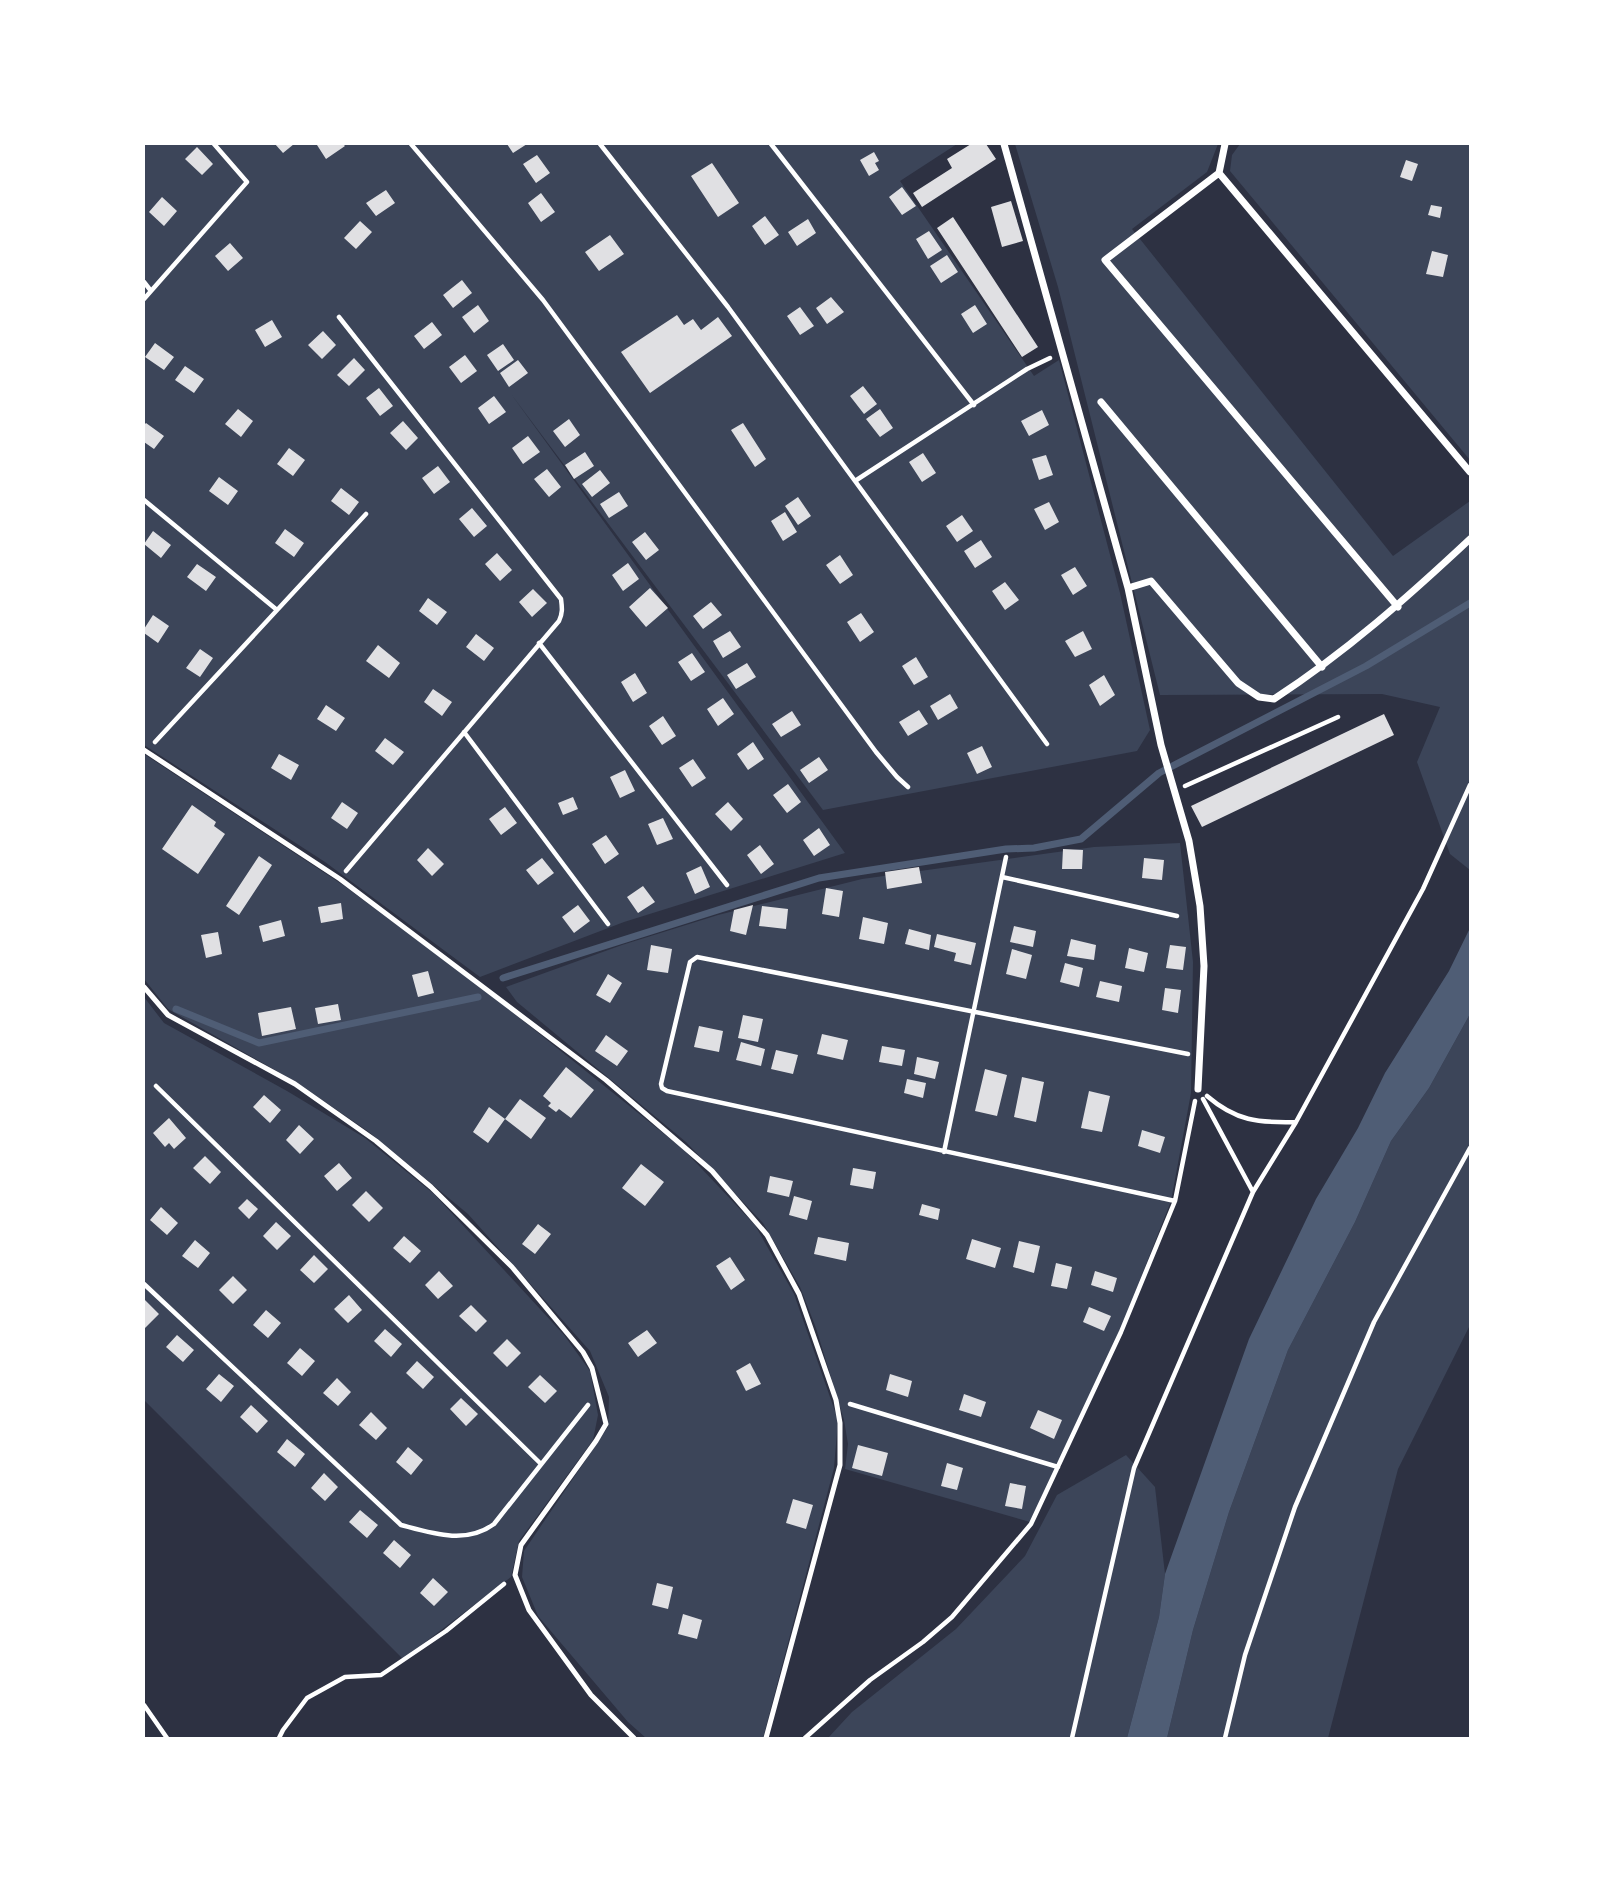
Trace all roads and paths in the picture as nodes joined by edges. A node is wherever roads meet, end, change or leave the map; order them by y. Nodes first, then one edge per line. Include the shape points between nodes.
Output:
1 (214, 144) edge
2 (411, 144) edge
3 (600, 144) edge
4 (771, 144) edge
5 (1004, 144) edge
6 (1225, 144) edge
7 (1219, 173) junction
8 (144, 282) edge
9 (151, 291) junction
10 (144, 299) edge
11 (339, 317) dead end
12 (1064, 351) junction
13 (1101, 401) dead end
14 (974, 405) junction
15 (1471, 472) edge
16 (855, 481) junction
17 (144, 500) edge
18 (366, 514) dead end
19 (1471, 539) edge
20 (1128, 588) junction
21 (1398, 607) junction
22 (277, 610) junction
23 (539, 643) junction
24 (1322, 667) junction
25 (1338, 718) dead end
26 (464, 732) junction
27 (1047, 744) dead end
28 (145, 751) edge
29 (1471, 785) edge
30 (908, 787) dead end
31 (1174, 790) junction
32 (1006, 857) dead end
33 (1002, 877) junction
34 (340, 879) junction
35 (727, 885) dead end
36 (1177, 916) dead end
37 (608, 924) dead end
38 (144, 987) edge
39 (974, 1011) junction
40 (1199, 1056) junction
41 (156, 1086) dead end
42 (1198, 1088) junction
43 (1297, 1122) junction
44 (1471, 1148) edge
45 (944, 1152) junction
46 (1253, 1192) junction
47 (1175, 1201) junction
48 (144, 1284) edge
49 (599, 1390) junction
50 (836, 1399) junction
51 (541, 1464) junction
52 (1058, 1467) junction
53 (515, 1575) junction
54 (144, 1705) edge
55 (167, 1738) edge
56 (279, 1738) edge
57 (634, 1738) edge
58 (766, 1738) edge
59 (805, 1738) edge
60 (1072, 1738) edge
61 (1226, 1738) edge

1 - 9 path via 247,182
2 - 30 path via 542,300 876,752
3 - 16 path via 728,307
4 - 14 path
5 - 12 street
6 - 7 street
7 - 15 street
7 - 21 street via 1105,260
8 - 9 path
9 - 10 path
11 - 23 path via 561,599 562,614
12 - 14 path via 1027,369
12 - 20 street
13 - 24 street
14 - 16 path
16 - 27 path
17 - 22 path
18 - 22 path
19 - 21 street
20 - 24 street via 1152,581 1238,683 1259,696 1274,699
20 - 31 street
21 - 24 street
22 - 28 path
23 - 26 path
23 - 35 path
25 - 31 path
26 - 34 path
26 - 37 path
28 - 34 lane
29 - 43 path via 1423,889
31 - 40 street via 1200,906 1204,966
32 - 33 path
33 - 36 path
33 - 39 path
34 - 50 lane via 606,1080 712,1171 767,1235 785,1266
38 - 49 lane via 168,1015 295,1084 376,1140 431,1187 512,1267 583,1352
39 - 40 path
39 - 45 path
39 - 45 path via 694,957 661,1084 667,1091
40 - 42 street
41 - 51 path
42 - 43 path via 1242,1118
42 - 46 path
42 - 47 path
43 - 46 path
44 - 61 path via 1374,1322 1295,1507 1245,1655
45 - 47 path
46 - 60 path via 1134,1468
47 - 52 path
48 - 51 path via 401,1525 446,1537 484,1532
49 - 51 path
49 - 53 lane via 606,1424 522,1545
50 - 52 path
50 - 58 lane via 841,1423 840,1465
52 - 59 path via 1031,1524 952,1617
53 - 56 path via 446,1631 381,1675 345,1677 307,1698
53 - 57 lane via 529,1610 591,1695
54 - 55 path

